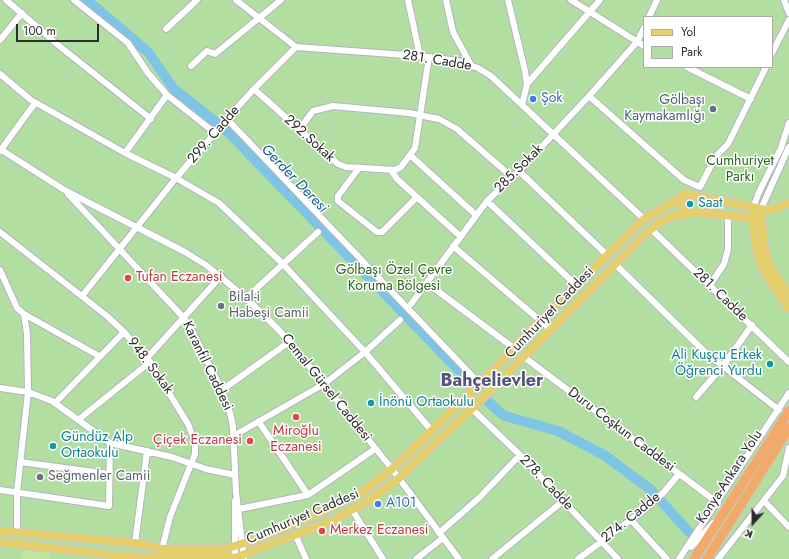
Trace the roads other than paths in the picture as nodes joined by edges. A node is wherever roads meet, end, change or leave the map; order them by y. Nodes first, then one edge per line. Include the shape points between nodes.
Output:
1 (6, 0) edge
2 (74, 0) edge
3 (197, 0) edge
4 (236, 0) edge
5 (281, 0) edge
6 (408, 0) edge
7 (446, 0) edge
8 (508, 0) edge
9 (571, 0) edge
10 (600, 0) edge
11 (657, 0) edge
12 (784, 0) edge
13 (591, 12) junction
14 (22, 13) junction
15 (789, 13) edge
16 (649, 16) edge
17 (260, 18) junction
18 (789, 20) edge
19 (166, 29) dead end
20 (643, 30) edge
21 (0, 40) edge
22 (637, 42) junction
23 (643, 45) edge
24 (296, 47) junction
25 (773, 51) edge
26 (420, 56) junction
27 (429, 57) junction
28 (471, 65) junction
29 (191, 66) dead end
30 (689, 68) edge
31 (766, 68) edge
32 (0, 74) edge
33 (527, 84) junction
34 (254, 89) junction
35 (167, 95) junction
36 (589, 96) junction
37 (751, 99) junction
38 (35, 103) junction
39 (522, 105) junction
40 (422, 116) junction
41 (151, 119) junction
42 (225, 121) junction
43 (789, 123) edge
44 (299, 130) junction
45 (215, 132) junction
46 (553, 135) junction
47 (789, 147) edge
48 (0, 150) edge
49 (125, 153) junction
50 (410, 155) junction
51 (359, 168) junction
52 (391, 170) junction
53 (519, 172) junction
54 (176, 178) junction
55 (513, 178) junction
56 (692, 184) junction
57 (66, 192) junction
58 (687, 194) junction
59 (700, 195) junction
60 (417, 197) junction
61 (487, 200) junction
62 (789, 203) edge
63 (757, 208) junction
64 (687, 212) junction
65 (697, 212) junction
66 (476, 215) junction
67 (728, 215) junction
68 (644, 219) junction
69 (757, 219) junction
70 (137, 227) junction
71 (651, 229) junction
72 (0, 232) edge
73 (318, 232) dead end
74 (460, 236) junction
75 (453, 246) junction
76 (120, 251) junction
77 (607, 255) junction
78 (615, 264) junction
79 (284, 265) junction
80 (0, 270) edge
81 (221, 276) junction
82 (427, 283) junction
83 (576, 285) junction
84 (710, 285) junction
85 (82, 296) junction
86 (789, 296) edge
87 (246, 298) junction
88 (411, 304) dead end
89 (789, 308) edge
90 (24, 314) junction
91 (183, 317) junction
92 (400, 320) dead end
93 (541, 320) junction
94 (752, 325) junction
95 (550, 329) junction
96 (124, 332) junction
97 (289, 342) junction
98 (514, 349) junction
99 (365, 352) junction
100 (99, 356) junction
101 (524, 357) junction
102 (148, 360) junction
103 (789, 362) edge
104 (723, 366) junction
105 (324, 384) junction
106 (480, 384) junction
107 (0, 388) edge
108 (222, 390) junction
109 (28, 392) junction
110 (789, 393) edge
111 (696, 397) dead end
112 (55, 403) junction
113 (472, 409) junction
114 (779, 410) junction
115 (789, 411) edge
116 (78, 420) junction
117 (259, 422) junction
118 (789, 428) edge
119 (432, 431) junction
120 (234, 435) junction
121 (110, 443) junction
122 (789, 448) edge
123 (375, 449) junction
124 (147, 451) junction
125 (520, 455) junction
126 (20, 462) junction
127 (191, 464) junction
128 (392, 469) junction
129 (109, 474) junction
130 (679, 474) junction
131 (235, 475) junction
132 (398, 479) junction
133 (0, 490) edge
134 (17, 492) junction
135 (236, 492) junction
136 (308, 495) junction
137 (563, 501) junction
138 (765, 502) junction
139 (718, 503) junction
140 (239, 509) junction
141 (725, 510) junction
142 (352, 511) junction
143 (631, 520) junction
144 (789, 527) edge
145 (0, 531) edge
146 (17, 533) junction
147 (295, 534) junction
148 (441, 535) junction
149 (0, 542) edge
150 (602, 542) junction
151 (134, 543) junction
152 (243, 543) junction
153 (234, 547) junction
154 (162, 549) junction
155 (244, 558) edge
156 (180, 559) edge
157 (205, 559) edge
158 (235, 559) edge
159 (306, 559) edge
160 (383, 559) edge
161 (416, 559) edge
162 (459, 559) edge
163 (492, 559) edge
164 (578, 559) edge
165 (618, 559) edge
166 (667, 559) edge
167 (679, 559) edge
168 (694, 559) edge
169 (707, 559) edge
170 (718, 559) edge

1 - 14 street
2 - 35 street via 128,43
3 - 19 street
4 - 17 street
5 - 17 street
6 - 26 street
7 - 28 street via 453,32
8 - 33 street
9 - 13 street
10 - 13 street
11 - 16 street
12 - 15 street
13 - 22 street
13 - 33 street
14 - 21 street
14 - 41 street
17 - 24 street
17 - 29 street via 215,54 207,51
18 - 25 street
20 - 22 street, 285.Sokak
22 - 23 street
22 - 36 street, 285.Sokak
24 - 26 street, 281. Cadde
24 - 34 street, 299. Cadde
26 - 27 street, 281. Cadde
27 - 28 street, 281. Cadde
27 - 40 street
28 - 39 street, 281. Cadde via 484,71
30 - 37 street
31 - 37 street
32 - 38 street
33 - 39 street
34 - 42 street, 299. Cadde
34 - 44 street, 292.Sokak
35 - 41 street
35 - 45 street
36 - 46 street, 285.Sokak
36 - 56 street via 684,180
37 - 56 street via 728,144 716,156 700,187
38 - 48 street
38 - 49 street
39 - 46 street, 281. Cadde
40 - 44 street via 333,106 313,111
40 - 50 street via 415,148
40 - 55 street via 439,119 457,130
41 - 49 street
42 - 45 street, 299. Cadde
42 - 106 street
43 - 63 street via 781,148 759,192
44 - 51 street, 292.Sokak via 338,164
45 - 54 street, 299. Cadde
46 - 53 street, 285.Sokak
46 - 68 street, 281. Cadde
47 - 63 street
48 - 57 street, Cemal Gürsel Caddesi
49 - 54 street
50 - 52 street via 401,168
50 - 66 street
51 - 52 street, 292.Sokak
51 - 60 street via 338,196 338,201 377,232 382,232
52 - 60 street
53 - 55 street, 285.Sokak
53 - 77 street
54 - 70 street, 299. Cadde
54 - 79 street via 219,203
55 - 61 street, 285.Sokak
56 - 58 street
57 - 70 street, Cemal Gürsel Caddesi
57 - 76 street, Karanfil Caddesi
58 - 59 main road
58 - 64 main road via 680,203
58 - 68 main road, Cumhuriyet Caddesi
59 - 63 main road
59 - 65 main road via 702,206
60 - 74 street
61 - 66 street, 285.Sokak
61 - 83 street
62 - 63 main road via 775,209
63 - 69 main road
64 - 65 main road, Cumhuriyet Caddesi
64 - 71 main road, Cumhuriyet Caddesi via 666,218
65 - 67 main road, Cumhuriyet Caddesi
66 - 74 street, 285.Sokak
67 - 69 main road, Cumhuriyet Caddesi
67 - 84 street via 728,249 724,264
68 - 77 main road, Cumhuriyet Caddesi
69 - 86 main road via 768,261
69 - 89 main road via 755,243 762,268
70 - 76 street, 299. Cadde
70 - 81 street, Cemal Gürsel Caddesi via 185,252
71 - 78 main road, Cumhuriyet Caddesi
71 - 84 street, 281. Cadde
72 - 85 street, 948. Sokak
73 - 79 street
74 - 75 street, 285.Sokak
75 - 82 street, 285.Sokak
75 - 93 street
76 - 85 street, 299. Cadde
76 - 91 street, Karanfil Caddesi
77 - 83 main road, Cumhuriyet Caddesi
78 - 95 main road, Cumhuriyet Caddesi
78 - 104 street via 705,352
79 - 87 street
79 - 99 street
80 - 90 street via 17,308
81 - 87 street, Cemal Gürsel Caddesi
81 - 91 street
82 - 88 street, 285.Sokak
82 - 98 street
83 - 93 main road, Cumhuriyet Caddesi
84 - 94 street, 281. Cadde
85 - 96 street, 948. Sokak
87 - 97 street, Cemal Gürsel Caddesi
90 - 100 street
90 - 109 street
91 - 102 street
91 - 108 street, Karanfil Caddesi
92 - 99 street
93 - 95 street
93 - 98 main road, Cumhuriyet Caddesi
94 - 103 street, 281. Cadde
94 - 104 street
95 - 101 main road, Cumhuriyet Caddesi
96 - 100 street
96 - 102 street, 948. Sokak
97 - 105 street, Cemal Gürsel Caddesi
97 - 108 street
98 - 106 main road, Cumhuriyet Caddesi
99 - 105 street
99 - 119 street
100 - 112 street
101 - 113 main road, Cumhuriyet Caddesi
101 - 130 street, Duru Coşkun Caddesi
102 - 116 street
102 - 127 street, 948. Sokak via 174,399 193,436 196,449
104 - 111 street
104 - 114 street
105 - 117 street
105 - 123 street, Cemal Gürsel Caddesi
106 - 119 main road, Cumhuriyet Caddesi
107 - 109 street
108 - 120 street, Karanfil Caddesi
109 - 112 street
109 - 126 street
110 - 114 street
112 - 116 street
113 - 125 street, 278. Cadde
113 - 132 main road, Cumhuriyet Caddesi
114 - 139 street
115 - 141 highway, Konya-Ankara Yolu
116 - 121 street
117 - 120 street
117 - 136 street
118 - 169 highway
119 - 128 main road, Cumhuriyet Caddesi
120 - 131 street, Karanfil Caddesi
121 - 124 street
121 - 129 street
122 - 138 street via 783,476
123 - 128 street, Cemal Gürsel Caddesi
123 - 136 street
124 - 127 street
124 - 151 street
125 - 137 street, 278. Cadde
125 - 148 street
126 - 129 street
126 - 134 street
127 - 131 street
127 - 154 street, 948. Sokak via 170,517
128 - 132 street, Cemal Gürsel Caddesi
128 - 152 main road, Cumhuriyet Caddesi via 365,490 339,505
129 - 134 street via 109,506
130 - 139 street, Duru Coşkun Caddesi
130 - 143 street, 274. Cadde via 657,498
131 - 135 street, Karanfil Caddesi
132 - 142 main road, Cumhuriyet Caddesi
132 - 148 street, Cemal Gürsel Caddesi
133 - 134 street
134 - 146 street
135 - 140 street, Karanfil Caddesi
135 - 153 street, Karanfil Caddesi
136 - 140 street
137 - 150 street, 278. Cadde
137 - 163 street
138 - 144 street
138 - 170 street
139 - 167 street
140 - 152 street, Karanfil Caddesi
141 - 167 street
141 - 168 highway, Konya-Ankara Yolu
142 - 147 main road, Cumhuriyet Caddesi via 321,526
142 - 160 street
143 - 150 street, 274. Cadde
143 - 166 street
145 - 146 main road, Cumhuriyet Caddesi
146 - 151 main road, Cumhuriyet Caddesi
147 - 155 main road, Cumhuriyet Caddesi
147 - 159 street
148 - 161 street
148 - 162 street, Cemal Gürsel Caddesi
149 - 156 main road, Cumhuriyet Caddesi via 110,555
150 - 164 street, 274. Cadde
150 - 165 street, 278. Cadde
151 - 154 main road, Cumhuriyet Caddesi
152 - 153 main road, Cumhuriyet Caddesi
152 - 155 street, Karanfil Caddesi
153 - 154 main road, Cumhuriyet Caddesi via 216,550
153 - 158 street, Karanfil Caddesi
155 - 158 main road, Cumhuriyet Caddesi
156 - 157 main road, Cumhuriyet Caddesi
157 - 158 main road, Cumhuriyet Caddesi

